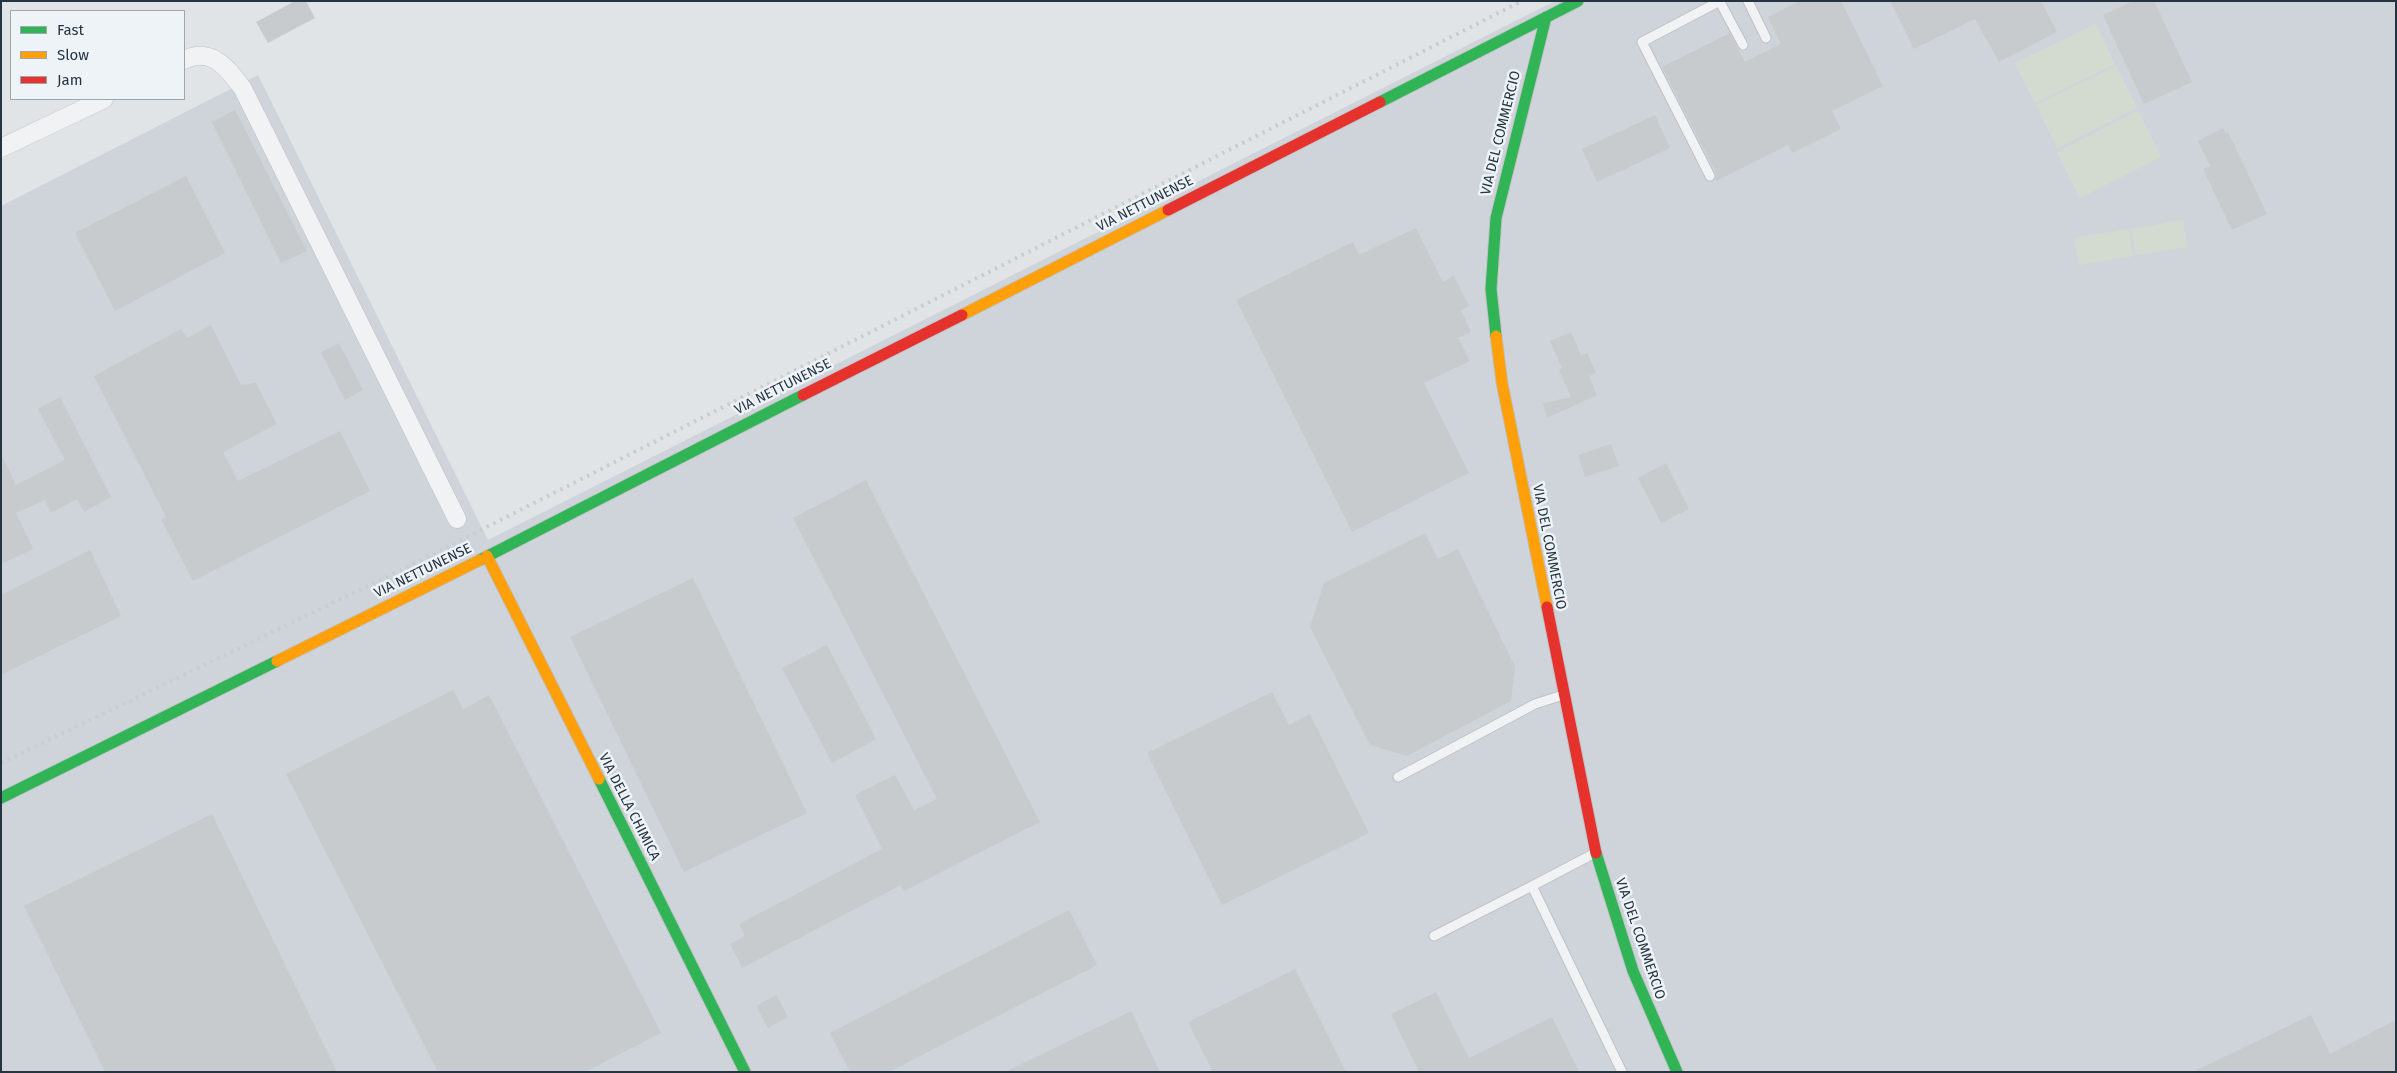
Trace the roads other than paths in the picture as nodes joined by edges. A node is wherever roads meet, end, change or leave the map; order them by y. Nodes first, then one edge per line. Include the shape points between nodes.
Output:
1 (1578, 1) edge
2 (1748, 1) edge
3 (1720, 2) edge
4 (1546, 17) junction
5 (1766, 38) dead end
6 (1743, 45) dead end
7 (185, 60) edge
8 (102, 100) edge
9 (1, 148) edge
10 (1710, 176) dead end
11 (457, 519) dead end
12 (487, 556) junction
13 (1563, 695) junction
14 (1398, 776) dead end
15 (1, 798) edge
16 (1596, 853) junction
17 (1532, 886) junction
18 (1434, 936) dead end
19 (745, 1072) edge
20 (1622, 1072) edge
21 (1677, 1072) edge

1 - 4 main road, VIA NETTUNENSE
2 - 5 lane
3 - 6 lane
3 - 10 lane via 1642,42
4 - 12 main road, VIA NETTUNENSE
4 - 13 main road, VIA DEL COMMERCIO via 1500,198 1491,289 1502,383
7 - 11 street via 194,55 211,58 227,67 243,89
8 - 9 street
12 - 15 main road, VIA NETTUNENSE
12 - 19 main road, VIA DELLA CHIMICA
13 - 14 lane via 1535,704
13 - 16 main road, VIA DEL COMMERCIO
16 - 17 lane
16 - 21 main road, VIA DEL COMMERCIO via 1633,971
17 - 18 lane
17 - 20 lane

